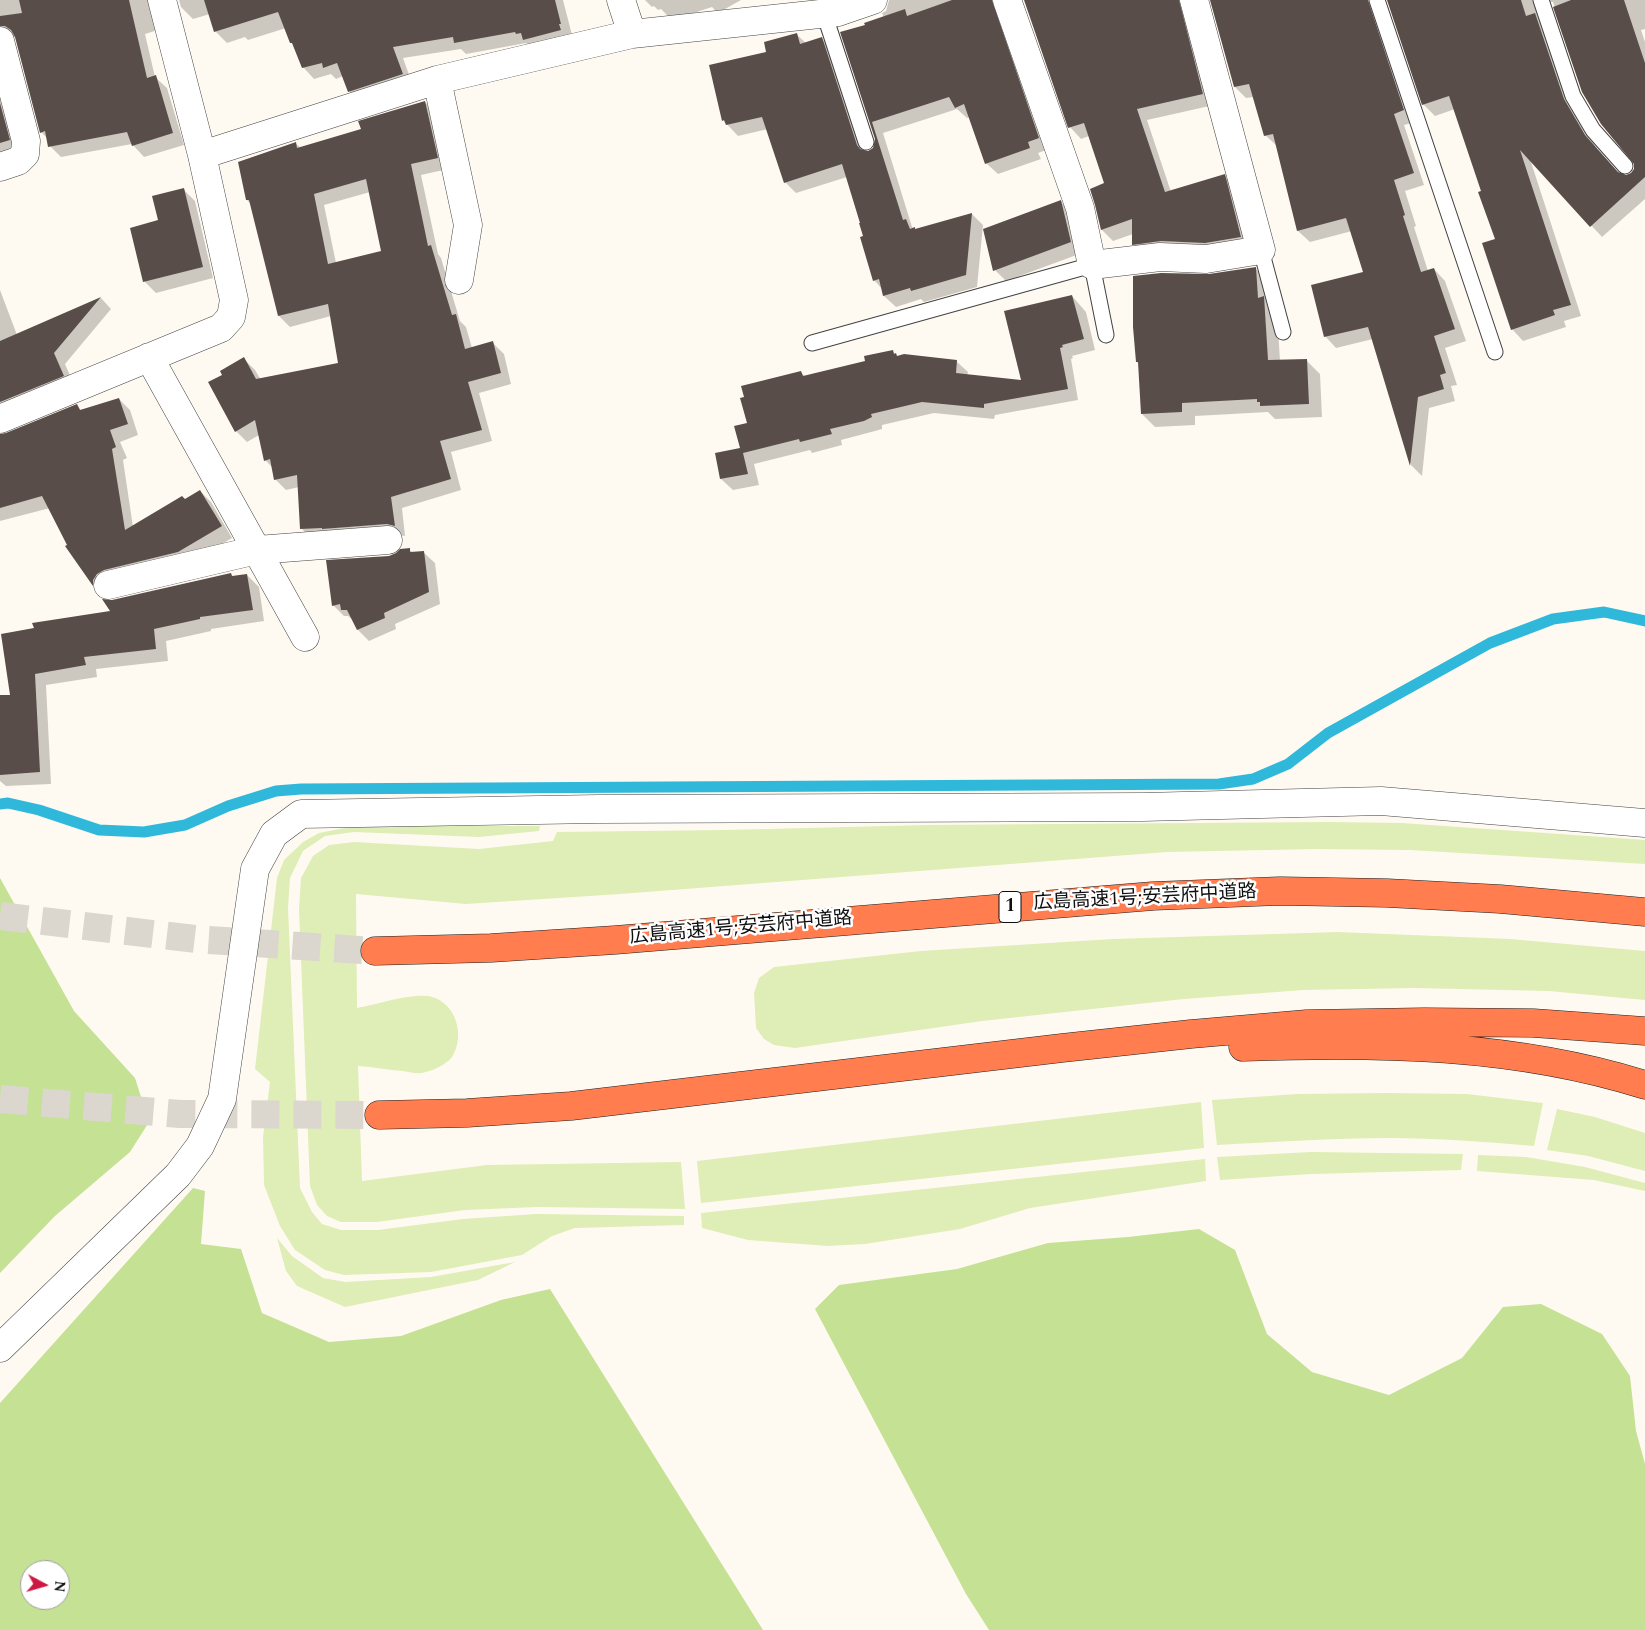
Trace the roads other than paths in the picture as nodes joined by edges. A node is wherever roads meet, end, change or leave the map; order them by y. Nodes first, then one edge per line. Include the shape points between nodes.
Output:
1 (162, 0) edge
2 (621, 0) edge
3 (873, 0) edge
4 (1007, 0) edge
5 (1194, 0) edge
6 (1377, 0) edge
7 (1541, 0) edge
8 (824, 13) junction
9 (632, 34) junction
10 (0, 41) edge
11 (437, 80) junction
12 (866, 142) dead end
13 (202, 155) junction
14 (1625, 166) dead end
15 (0, 167) edge
16 (1261, 250) junction
17 (1092, 265) junction
18 (459, 280) dead end
19 (1283, 332) dead end
20 (1106, 335) dead end
21 (812, 343) dead end
22 (1495, 352) dead end
23 (149, 357) junction
24 (0, 419) edge
25 (388, 540) dead end
26 (257, 550) junction
27 (108, 584) dead end
28 (305, 637) dead end
29 (1645, 823) edge
30 (1645, 912) edge
31 (375, 951) tunnel mouth
32 (1645, 1031) edge
33 (838, 1075) junction
34 (1645, 1085) edge
35 (379, 1114) tunnel mouth
36 (0, 1348) edge

1 - 13 street
2 - 9 street
3 - 8 street via 838,12
4 - 17 street via 1080,208
5 - 16 street
6 - 22 lane
7 - 14 lane via 1573,96 1593,130
8 - 9 street
8 - 12 lane
9 - 11 street
10 - 15 street via 26,141 26,154 18,161
11 - 13 street
11 - 18 street via 468,225
13 - 23 street via 234,300 231,317 221,328
16 - 17 street via 1206,259 1160,258
16 - 19 lane
17 - 20 lane
17 - 21 lane
23 - 24 street
23 - 26 street
25 - 26 street
26 - 27 street
26 - 28 street
29 - 36 street via 1381,801 1143,807 598,809 301,814 274,834 256,869 222,1099 200,1146 178,1175
30 - 31 highway, 広島高速1号;安芸府中道路 / 1 via 1500,899 1280,891 1144,897 491,948
32 - 33 highway via 1533,1023 1307,1024 1062,1048
33 - 34 highway via 1015,1067 1177,1050 1373,1046 1519,1056
33 - 35 highway via 571,1106 466,1113

